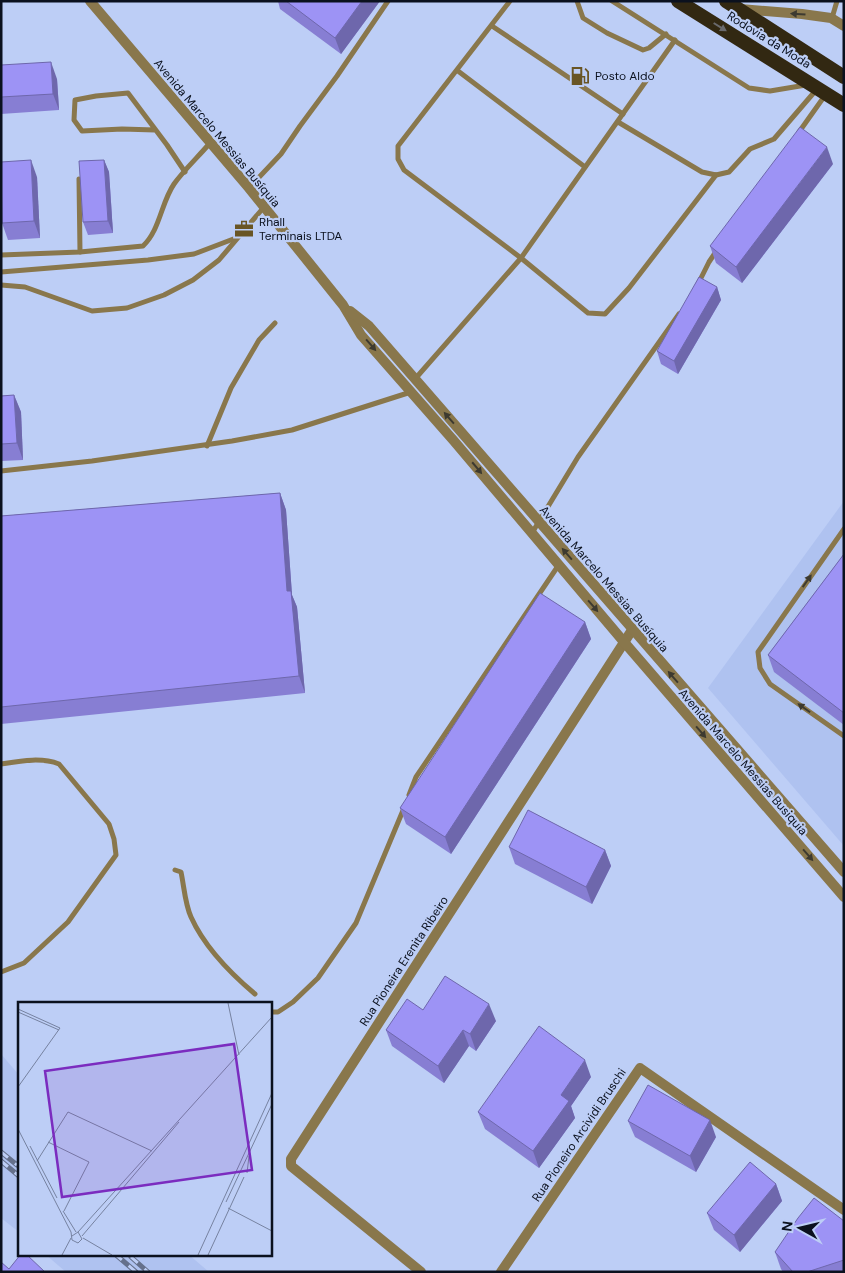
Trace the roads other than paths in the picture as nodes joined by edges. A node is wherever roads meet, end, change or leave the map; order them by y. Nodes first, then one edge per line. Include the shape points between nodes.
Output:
1 (90, 1) edge
2 (388, 1) edge
3 (510, 1) edge
4 (577, 1) edge
5 (612, 1) edge
6 (678, 1) edge
7 (837, 1) edge
8 (732, 5) edge
9 (831, 18) junction
10 (843, 24) edge
11 (492, 26) junction
12 (666, 34) junction
13 (675, 40) junction
14 (458, 71) junction
15 (844, 77) edge
16 (819, 88) junction
17 (844, 104) edge
18 (623, 114) junction
19 (618, 122) junction
20 (155, 130) junction
21 (794, 140) edge
22 (210, 143) junction
23 (585, 167) junction
24 (184, 172) junction
25 (716, 175) junction
26 (79, 179) edge
27 (249, 188) junction
28 (264, 207) junction
29 (237, 238) junction
30 (718, 248) edge
31 (80, 252) junction
32 (1, 255) edge
33 (521, 258) junction
34 (1, 272) edge
35 (1, 286) edge
36 (695, 291) edge
37 (343, 305) junction
38 (683, 308) edge
39 (275, 323) dead end
40 (415, 379) junction
41 (411, 392) junction
42 (462, 433) junction
43 (454, 441) junction
44 (207, 446) junction
45 (1, 471) edge
46 (539, 523) junction
47 (844, 529) edge
48 (532, 534) junction
49 (558, 566) junction
50 (632, 630) junction
51 (624, 642) junction
52 (844, 736) edge
53 (1, 764) edge
54 (175, 870) dead end
55 (844, 872) edge
56 (842, 890) edge
57 (1, 972) edge
58 (255, 994) dead end
59 (271, 1012) edge
60 (844, 1210) edge
61 (421, 1272) edge
62 (501, 1272) edge

1 - 22 street, Avenida Marcelo Messias Busíquia
2 - 27 lane via 281,154
3 - 11 lane
4 - 12 lane via 583,18 644,50
5 - 12 lane
6 -> 16 highway, Rodovia da Moda
7 - 9 lane
9 -> 8 street
8 - 15 highway, Rodovia da Moda
9 - 10 street
11 - 14 lane
11 - 18 lane
12 - 13 lane
13 - 16 lane via 749,88 770,91
13 - 18 lane
14 - 23 lane
14 - 33 lane via 398,146 398,159 404,170
16 - 17 highway, Rodovia da Moda
16 - 21 lane
16 - 25 lane via 774,139 750,149 729,172
18 - 19 lane
19 - 23 lane
19 - 25 lane via 702,172
20 - 20 lane via 128,93 75,100 74,120 82,131
20 - 24 lane
22 - 24 lane
22 - 27 street, Avenida Marcelo Messias Busíquia
23 - 33 lane
24 - 31 lane via 164,200 150,239 143,246
25 - 33 lane via 629,288 605,314 588,313
26 - 31 lane
27 - 28 street, Avenida Marcelo Messias Busíquia
28 - 29 lane
28 - 37 street, Avenida Marcelo Messias Busíquia
29 - 34 lane via 194,254
29 - 35 lane via 219,260 194,280 127,308 92,311 25,287
30 - 36 lane
31 - 32 lane
33 - 40 lane
37 - 40 street, Avenida Marcelo Messias Busíquia via 369,326
37 -> 41 street, Avenida Marcelo Messias Busíquia via 361,335
38 - 46 lane via 578,458
39 - 44 lane via 259,340 232,388
42 -> 40 street, Avenida Marcelo Messias Busíquia
41 - 43 street, Avenida Marcelo Messias Busíquia
41 - 44 lane via 292,430
42 - 43 street
42 - 46 street, Avenida Marcelo Messias Busíquia
43 -> 48 street, Avenida Marcelo Messias Busíquia
44 - 45 lane
46 - 48 lane
50 -> 46 street, Avenida Marcelo Messias Busíquia
52 -> 47 lane via 770,684 760,668 758,652
48 - 49 street, Avenida Marcelo Messias Busíquia
49 -> 51 street, Avenida Marcelo Messias Busíquia
49 - 59 lane via 416,778 356,923 318,978 294,1002 278,1012
50 - 51 street, Rua Pioneira Erenita Ribeiro
55 -> 50 street, Avenida Marcelo Messias Busíquia
51 -> 56 street, Avenida Marcelo Messias Busiquia
51 - 61 street, Rua Pioneira Erenita Ribeiro via 291,1159 291,1166
53 - 57 lane via 48,760 58,764 109,824 116,856 68,922 24,963
54 - 58 lane via 181,872 191,916 206,943 236,978
60 - 62 street, Rua Pioneiro Arcividi Bruschi via 640,1068

